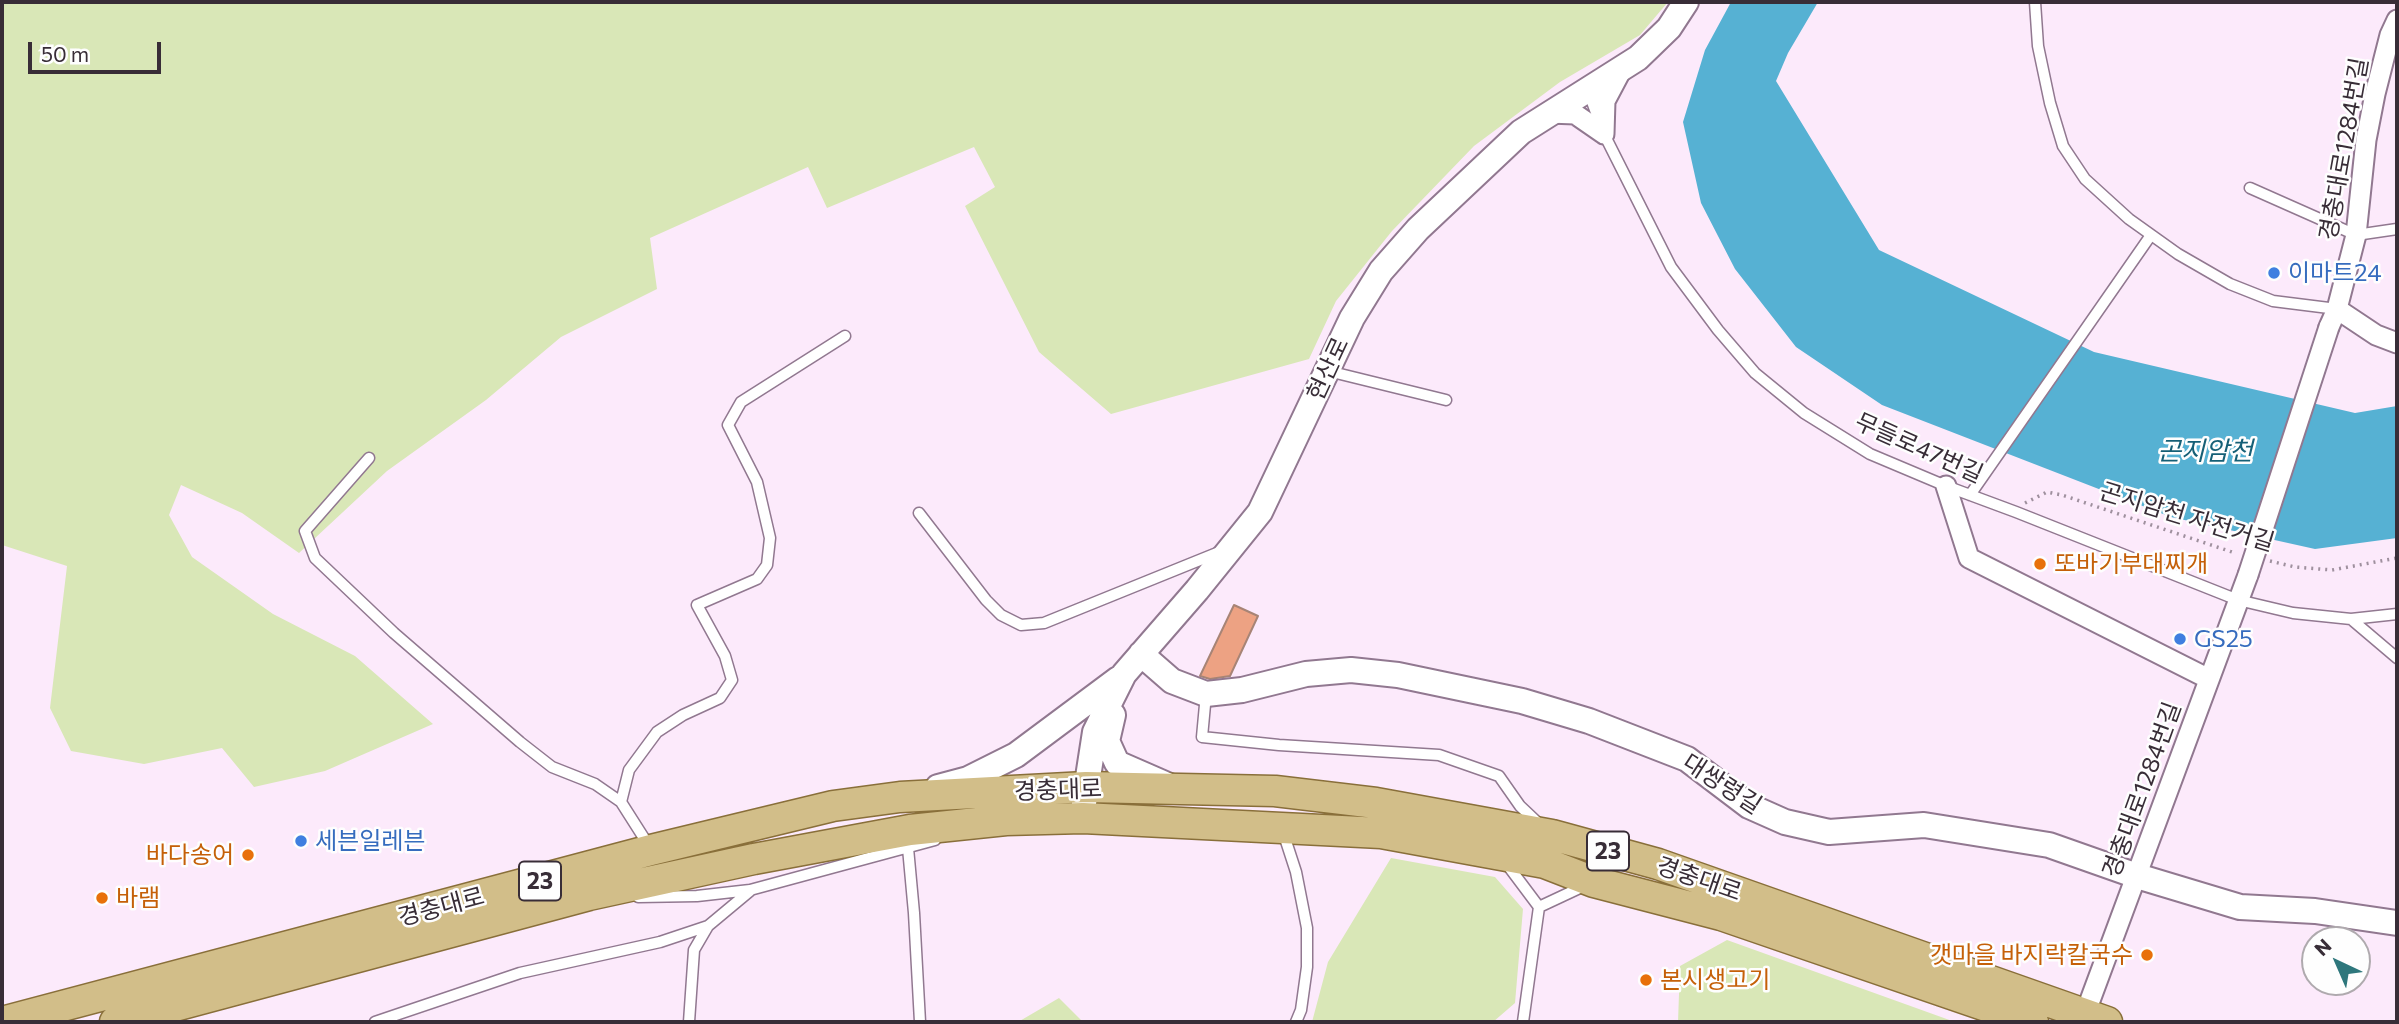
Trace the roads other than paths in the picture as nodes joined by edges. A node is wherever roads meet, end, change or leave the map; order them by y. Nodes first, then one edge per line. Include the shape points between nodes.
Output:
1 (1686, 2) edge
2 (2035, 2) edge
3 (2397, 20) edge
4 (1623, 67) junction
5 (1587, 89) junction
6 (1549, 113) junction
7 (1604, 134) junction
8 (2250, 188) dead end
9 (2397, 229) edge
10 (2356, 234) junction
11 (2151, 235) junction
12 (2333, 318) junction
13 (845, 336) dead end
14 (2397, 342) edge
15 (1327, 371) junction
16 (1446, 400) dead end
17 (369, 458) dead end
18 (1946, 486) junction
19 (1970, 495) junction
20 (919, 513) dead end
21 (1234, 546) junction
22 (2238, 600) junction
23 (2397, 614) edge
24 (2351, 619) junction
25 (1141, 654) junction
26 (2397, 658) edge
27 (1124, 674) junction
28 (2209, 679) junction
29 (1206, 694) junction
30 (1086, 787) junction
31 (1177, 789) junction
32 (900, 797) junction
33 (621, 802) junction
34 (1083, 818) junction
35 (1006, 820) junction
36 (1282, 828) junction
37 (1552, 835) junction
38 (908, 848) junction
39 (652, 850) junction
40 (1500, 855) junction
41 (2137, 876) junction
42 (1594, 881) junction
43 (750, 890) junction
44 (589, 895) junction
45 (1539, 907) junction
46 (2397, 923) edge
47 (708, 926) junction
48 (2092, 1020) edge
49 (2, 1022) edge
50 (115, 1022) edge
51 (375, 1022) edge
52 (689, 1022) edge
53 (920, 1022) edge
54 (1296, 1022) edge
55 (1523, 1022) edge
56 (2033, 1022) edge

1 - 4 street, 현산로 via 1669,29
2 - 11 lane via 2040,57 2063,146 2085,179
3 - 10 street, 경충대로1284번길 via 2372,106
4 - 5 street, 현산로
4 - 7 street via 1605,101
5 - 6 street, 현산로
5 - 7 lane, 무들로47번길
6 - 7 street via 1575,114
6 - 15 street, 현산로 via 1475,173 1381,271
7 - 18 lane, 무들로47번길 via 1671,267 1755,373 1804,413 1870,454
8 - 10 lane
9 - 10 lane
10 - 12 street, 경충대로1284번길
11 - 12 lane via 2230,284
11 - 19 lane
12 - 14 street
12 - 22 street, 경충대로1284번길, bridge
13 - 33 lane via 741,402 728,425 757,482 771,538 767,565 757,579 697,606 725,656 732,680 720,698 657,732 629,770
15 - 16 lane
15 - 21 street, 현산로 via 1260,512
17 - 33 lane via 305,531 316,558 520,742 552,767 595,784
18 - 19 lane, 무들로47번길
18 - 28 street via 1969,558
19 - 22 lane, 무들로47번길
20 - 21 lane via 986,600 1021,625 1044,623
21 - 25 street, 현산로
22 - 24 lane, 무들로47번길 via 2293,613
22 - 28 street, 경충대로1284번길
23 - 24 lane, 무들로47번길
24 - 26 lane
25 - 27 street, 현산로
25 - 29 street, 대쌍령길 via 1172,681
27 - 30 street, 현산로 via 1095,732
27 - 31 street via 1107,741 1117,763
27 - 32 street via 1016,755 968,779
28 - 41 street, 경충대로1284번길
29 - 37 lane via 1202,737 1439,755 1499,776 1520,807
29 - 41 street, 대쌍령길 via 1306,674 1351,670 1398,675 1522,701 1659,747 1687,759 1749,806 1785,822 1829,832 1924,825 1967,831 2049,845
30 - 31 main road, 경충대로 / 23
30 - 32 main road, 경충대로 / 23
30 - 34 street, 현산로
31 - 37 main road, 경충대로 / 23 via 1275,792 1376,803
32 - 39 main road, 경충대로 / 23 via 833,806
33 - 39 lane
34 - 35 main road, 경충대로 / 23
34 - 36 main road, 경충대로 / 23
35 - 38 lane
35 - 44 main road, 경충대로 / 23 via 910,830
36 - 40 main road, 경충대로 / 23 via 1381,833
36 - 54 lane via 1307,928 1307,967
37 - 48 main road, 경충대로 / 23 via 1658,864
38 - 43 lane
38 - 53 lane
39 - 49 main road, 경충대로 / 23
40 - 42 main road, 경충대로 / 23 via 1545,863
40 - 45 lane
41 - 46 street, 대쌍령길 via 2241,907 2315,911
41 - 48 street, 경충대로1284번길
42 - 45 lane
42 - 56 main road, 경충대로 / 23 via 1721,915
43 - 44 lane via 697,896
43 - 47 lane
44 - 50 main road, 경충대로 / 23
45 - 55 lane
47 - 51 lane via 660,942 520,973
47 - 52 lane via 694,950

